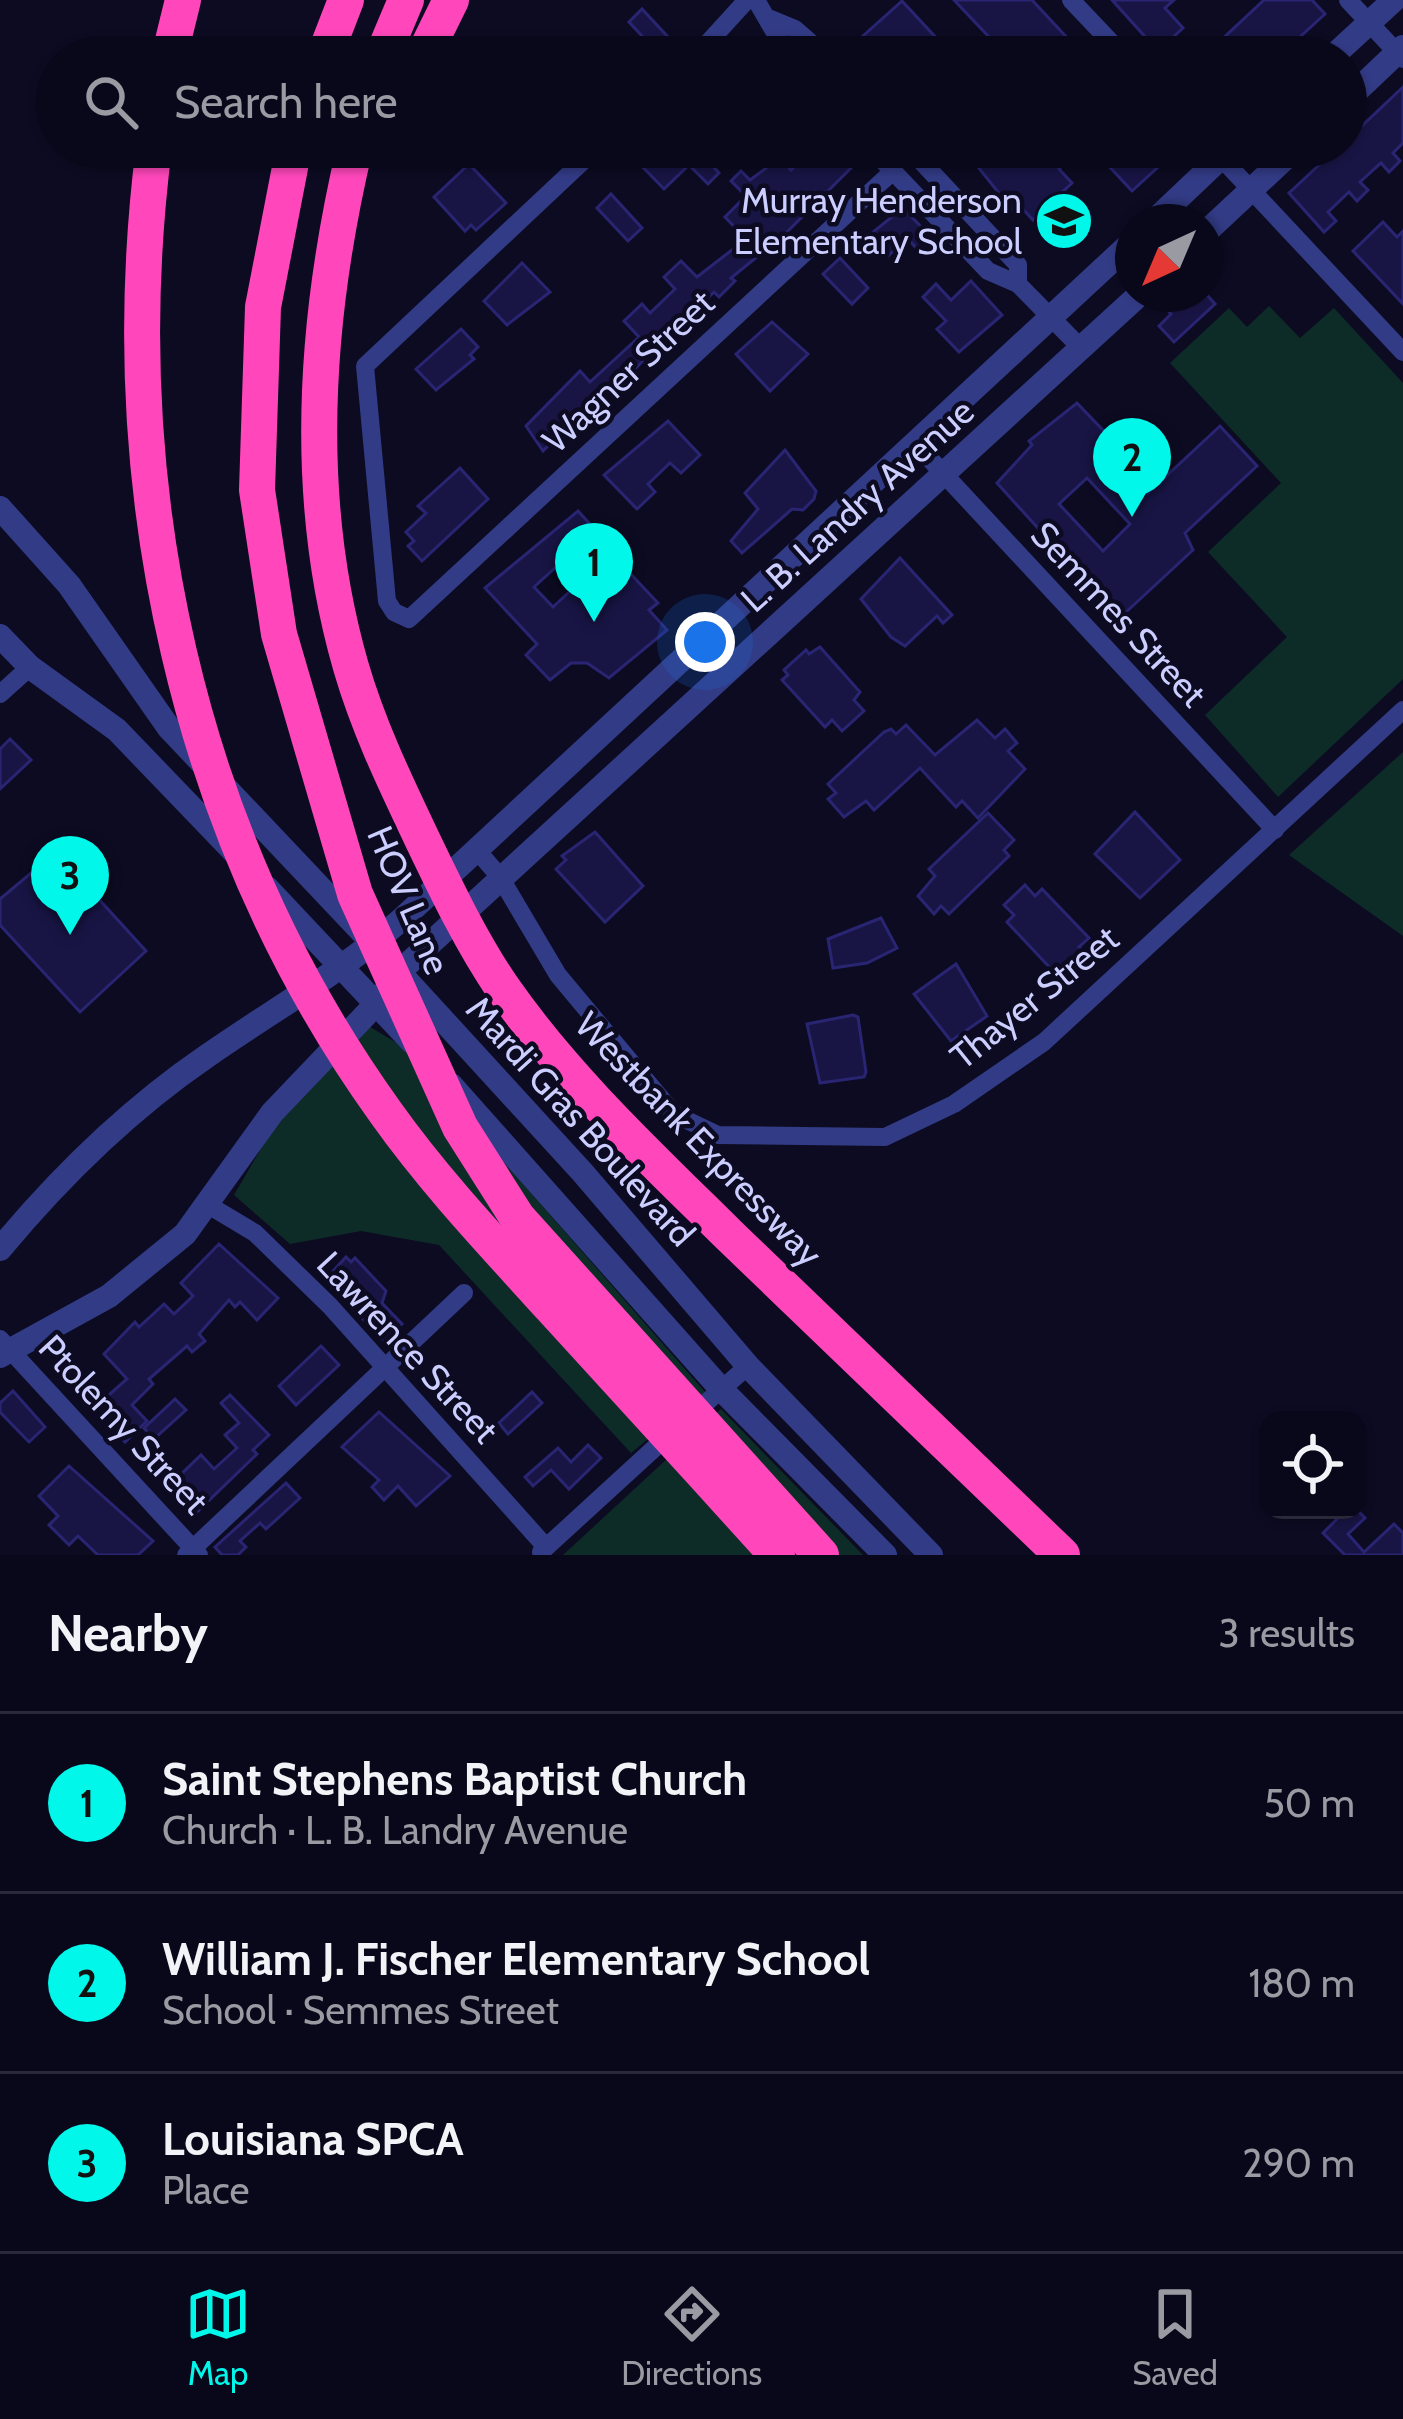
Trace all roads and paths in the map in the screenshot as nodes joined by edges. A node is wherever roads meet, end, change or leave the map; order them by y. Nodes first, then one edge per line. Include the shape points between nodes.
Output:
1 (183, 0) edge
2 (346, 0) edge
3 (406, 0) edge
4 (452, 0) edge
5 (747, 0) edge
6 (756, 0) edge
7 (1071, 0) edge
8 (1348, 0) edge
9 (1394, 0) edge
10 (771, 19) junction
11 (1369, 23) junction
12 (174, 36) edge
13 (332, 36) edge
14 (391, 36) edge
15 (434, 36) edge
16 (714, 36) edge
17 (779, 36) edge
18 (803, 36) edge
19 (1105, 36) edge
20 (1355, 36) edge
21 (1401, 53) edge
22 (1367, 83) edge
23 (152, 168) edge
24 (290, 168) edge
25 (350, 168) edge
26 (371, 168) edge
27 (575, 168) edge
28 (888, 168) edge
29 (928, 168) edge
30 (1204, 168) edge
31 (1235, 168) edge
32 (1274, 168) edge
33 (892, 172) junction
34 (1251, 189) junction
35 (1170, 204) edge
36 (1223, 216) edge
37 (332, 245) junction
38 (1115, 258) edge
39 (1018, 284) junction
40 (1121, 312) edge
41 (1051, 319) junction
42 (1082, 349) junction
43 (1403, 352) edge
44 (915, 443) junction
45 (944, 476) junction
46 (0, 508) edge
47 (0, 636) edge
48 (30, 667) junction
49 (0, 694) edge
50 (1403, 710) edge
51 (1275, 830) junction
52 (475, 848) junction
53 (500, 878) junction
54 (373, 944) junction
55 (342, 967) junction
56 (399, 972) junction
57 (377, 1003) junction
58 (210, 1206) junction
59 (0, 1249) edge
60 (464, 1293) dead end
61 (4, 1348) edge
62 (748, 1366) junction
63 (386, 1370) junction
64 (721, 1389) junction
65 (542, 1551) edge
66 (192, 1553) edge
67 (777, 1555) edge
68 (821, 1555) edge
69 (885, 1555) edge
70 (931, 1555) edge
71 (1062, 1555) edge

1 - 12 highway
2 - 13 highway
3 - 14 highway
4 - 15 highway
5 - 16 street
6 - 10 street
7 - 19 street
8 - 11 street
9 - 11 street
10 - 17 street
10 - 18 street
11 - 20 street
11 - 21 street
21 - 22 street
23 - 67 highway via 140,320 158,554 200,735 268,911 320,1012 386,1113 462,1209
24 - 68 highway, HOV Lane via 263,307 257,490 279,634 355,894 460,1127 517,1217
25 - 37 highway, Westbank Expressway
26 - 37 highway
27 - 33 street, Wagner Street via 365,366 387,601 409,619
28 - 33 street
29 - 39 street via 1018,265
30 - 35 street
31 - 34 street
32 - 34 street
33 - 39 street via 988,271
34 - 36 street
34 - 43 street
37 - 71 highway, Westbank Expressway via 319,365 321,472 351,666 387,766 500,984 621,1129
38 - 41 street, L. B. Landry Avenue
39 - 41 street
40 - 42 street, L. B. Landry Avenue
41 - 42 street
41 - 44 street, L. B. Landry Avenue
42 - 45 street, L. B. Landry Avenue
44 - 45 street, Semmes Street
44 - 52 street, L. B. Landry Avenue
45 - 51 street, Semmes Street
45 - 53 street, L. B. Landry Avenue
46 - 54 street, Mardi Gras Boulevard via 69,584 169,728
47 - 48 street, Mardi Gras Boulevard
48 - 49 street
48 - 55 street, Mardi Gras Boulevard via 117,730
50 - 51 street, Thayer Street
51 - 53 street, Thayer Street via 1015,1066 886,1137 718,1135 674,1114 562,981
52 - 53 street, Thayer Street
52 - 54 street, L. B. Landry Avenue
53 - 56 street, L. B. Landry Avenue
54 - 55 street, L. B. Landry Avenue
54 - 56 street, Mardi Gras Boulevard
55 - 57 street, Mardi Gras Boulevard
55 - 59 street, L. B. Landry Avenue via 160,1092
56 - 57 street, L. B. Landry Avenue
56 - 62 street, Mardi Gras Boulevard
57 - 58 street, L. B. Landry Avenue via 272,1113
57 - 64 street, Mardi Gras Boulevard
58 - 61 street, L. B. Landry Avenue via 109,1296
58 - 63 street, Lawrence Street via 255,1233
60 - 63 street
61 - 66 street, Ptolemy Street
62 - 64 street
62 - 70 street, Mardi Gras Boulevard
63 - 65 street, Lawrence Street
63 - 66 street
64 - 65 street
64 - 69 street, Mardi Gras Boulevard

